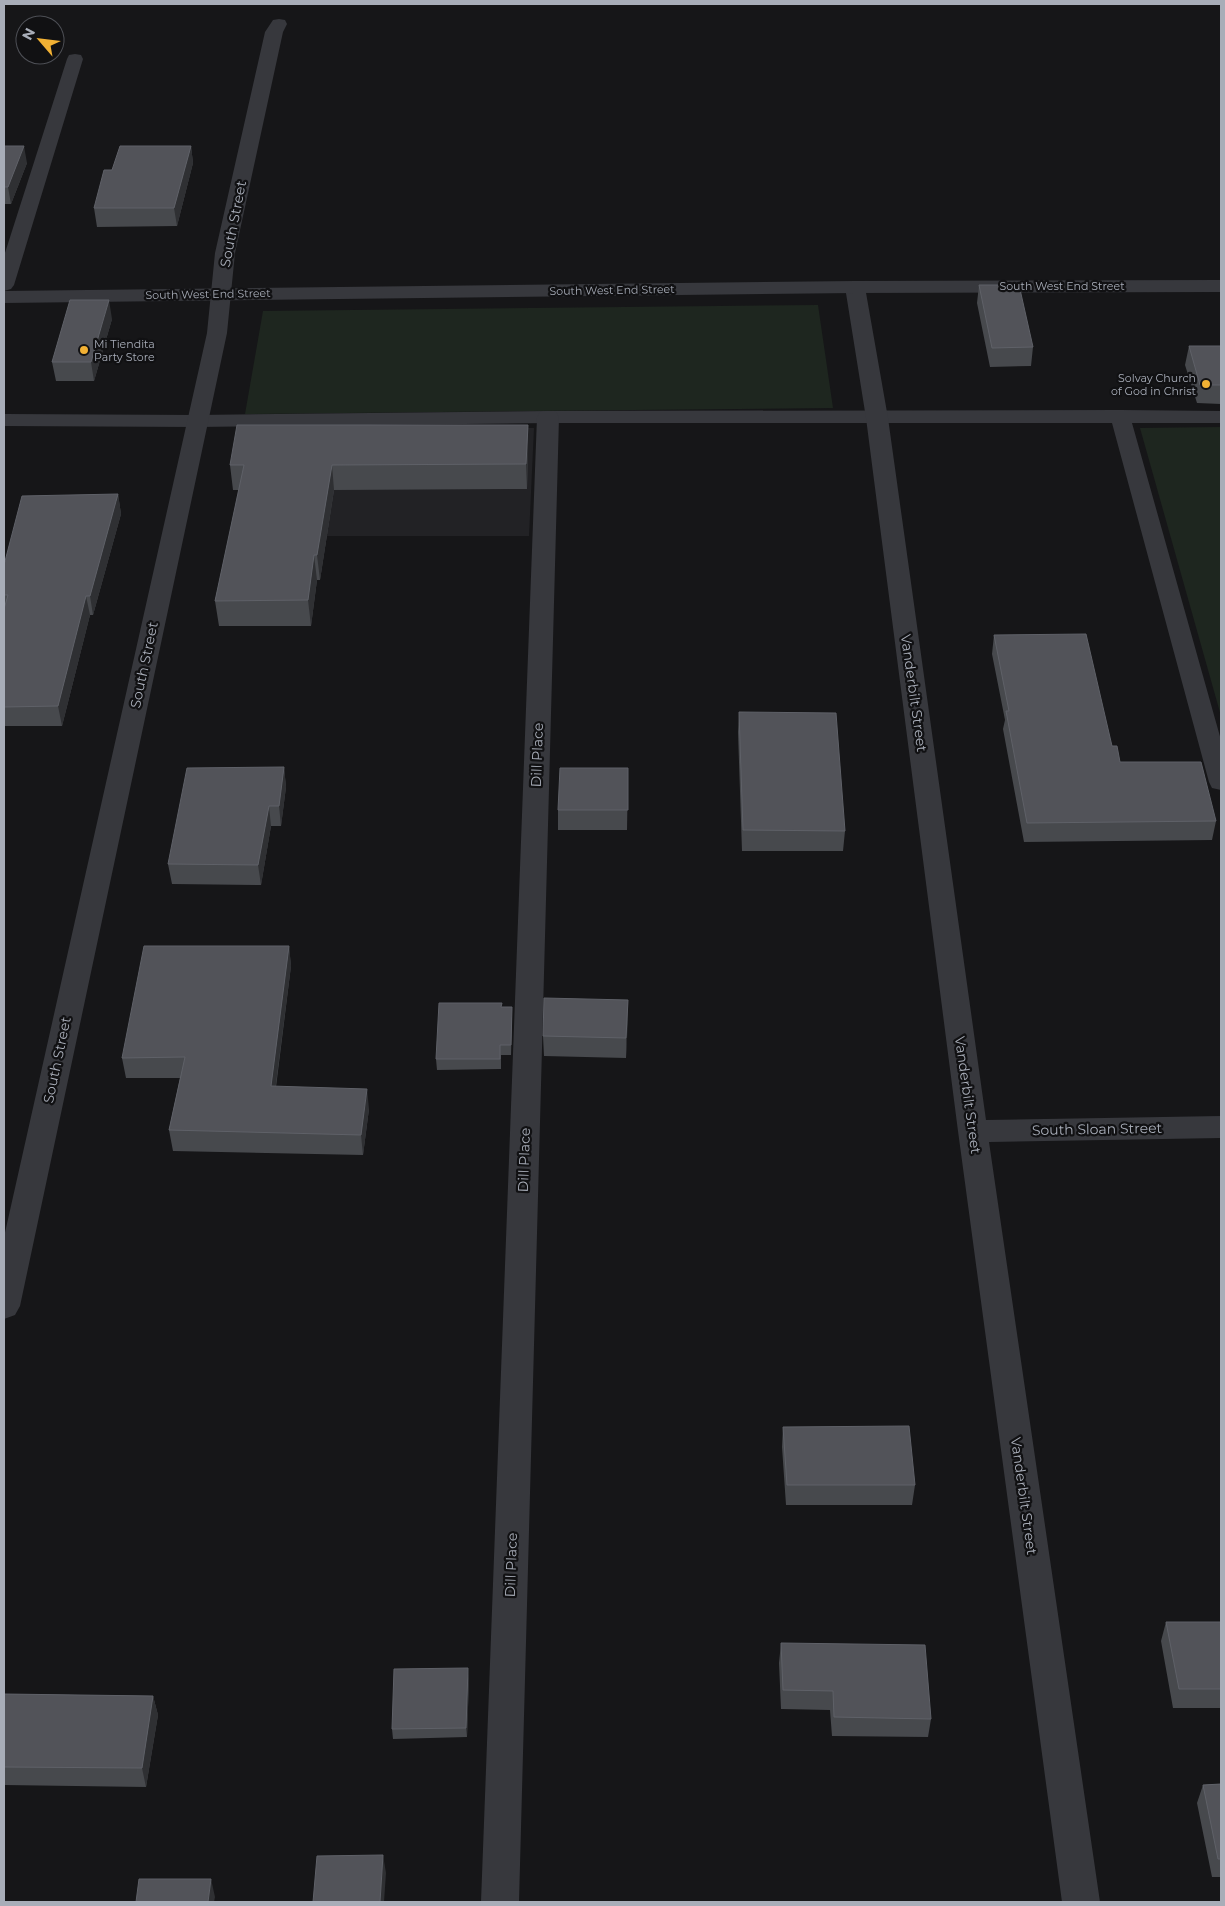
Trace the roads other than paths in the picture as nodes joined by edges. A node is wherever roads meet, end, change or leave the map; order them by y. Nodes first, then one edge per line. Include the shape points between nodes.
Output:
1 (279, 24) dead end
2 (75, 59) dead end
3 (4, 284) edge
4 (1221, 286) edge
5 (855, 287) junction
6 (221, 294) junction
7 (4, 298) edge
8 (1120, 416) junction
9 (1221, 416) edge
10 (548, 417) junction
11 (877, 418) junction
12 (4, 420) edge
13 (197, 421) junction
14 (1221, 782) edge
15 (1221, 1127) edge
16 (973, 1131) junction
17 (4, 1306) edge
18 (500, 1902) edge
19 (1081, 1902) edge

1 - 6 street, South Street via 274,32 225,253
2 - 3 lane
4 - 5 street, South West End Street
5 - 6 street, South West End Street
5 - 11 street, Vanderbilt Street
6 - 7 street, South West End Street
6 - 13 street, South Street via 217,333
8 - 9 lane
8 - 11 lane
8 - 14 lane
10 - 11 lane
10 - 13 lane
10 - 18 street, Dill Place
11 - 16 street, Vanderbilt Street
12 - 13 lane
13 - 17 street, South Street
15 - 16 street, South Sloan Street
16 - 19 street, Vanderbilt Street

